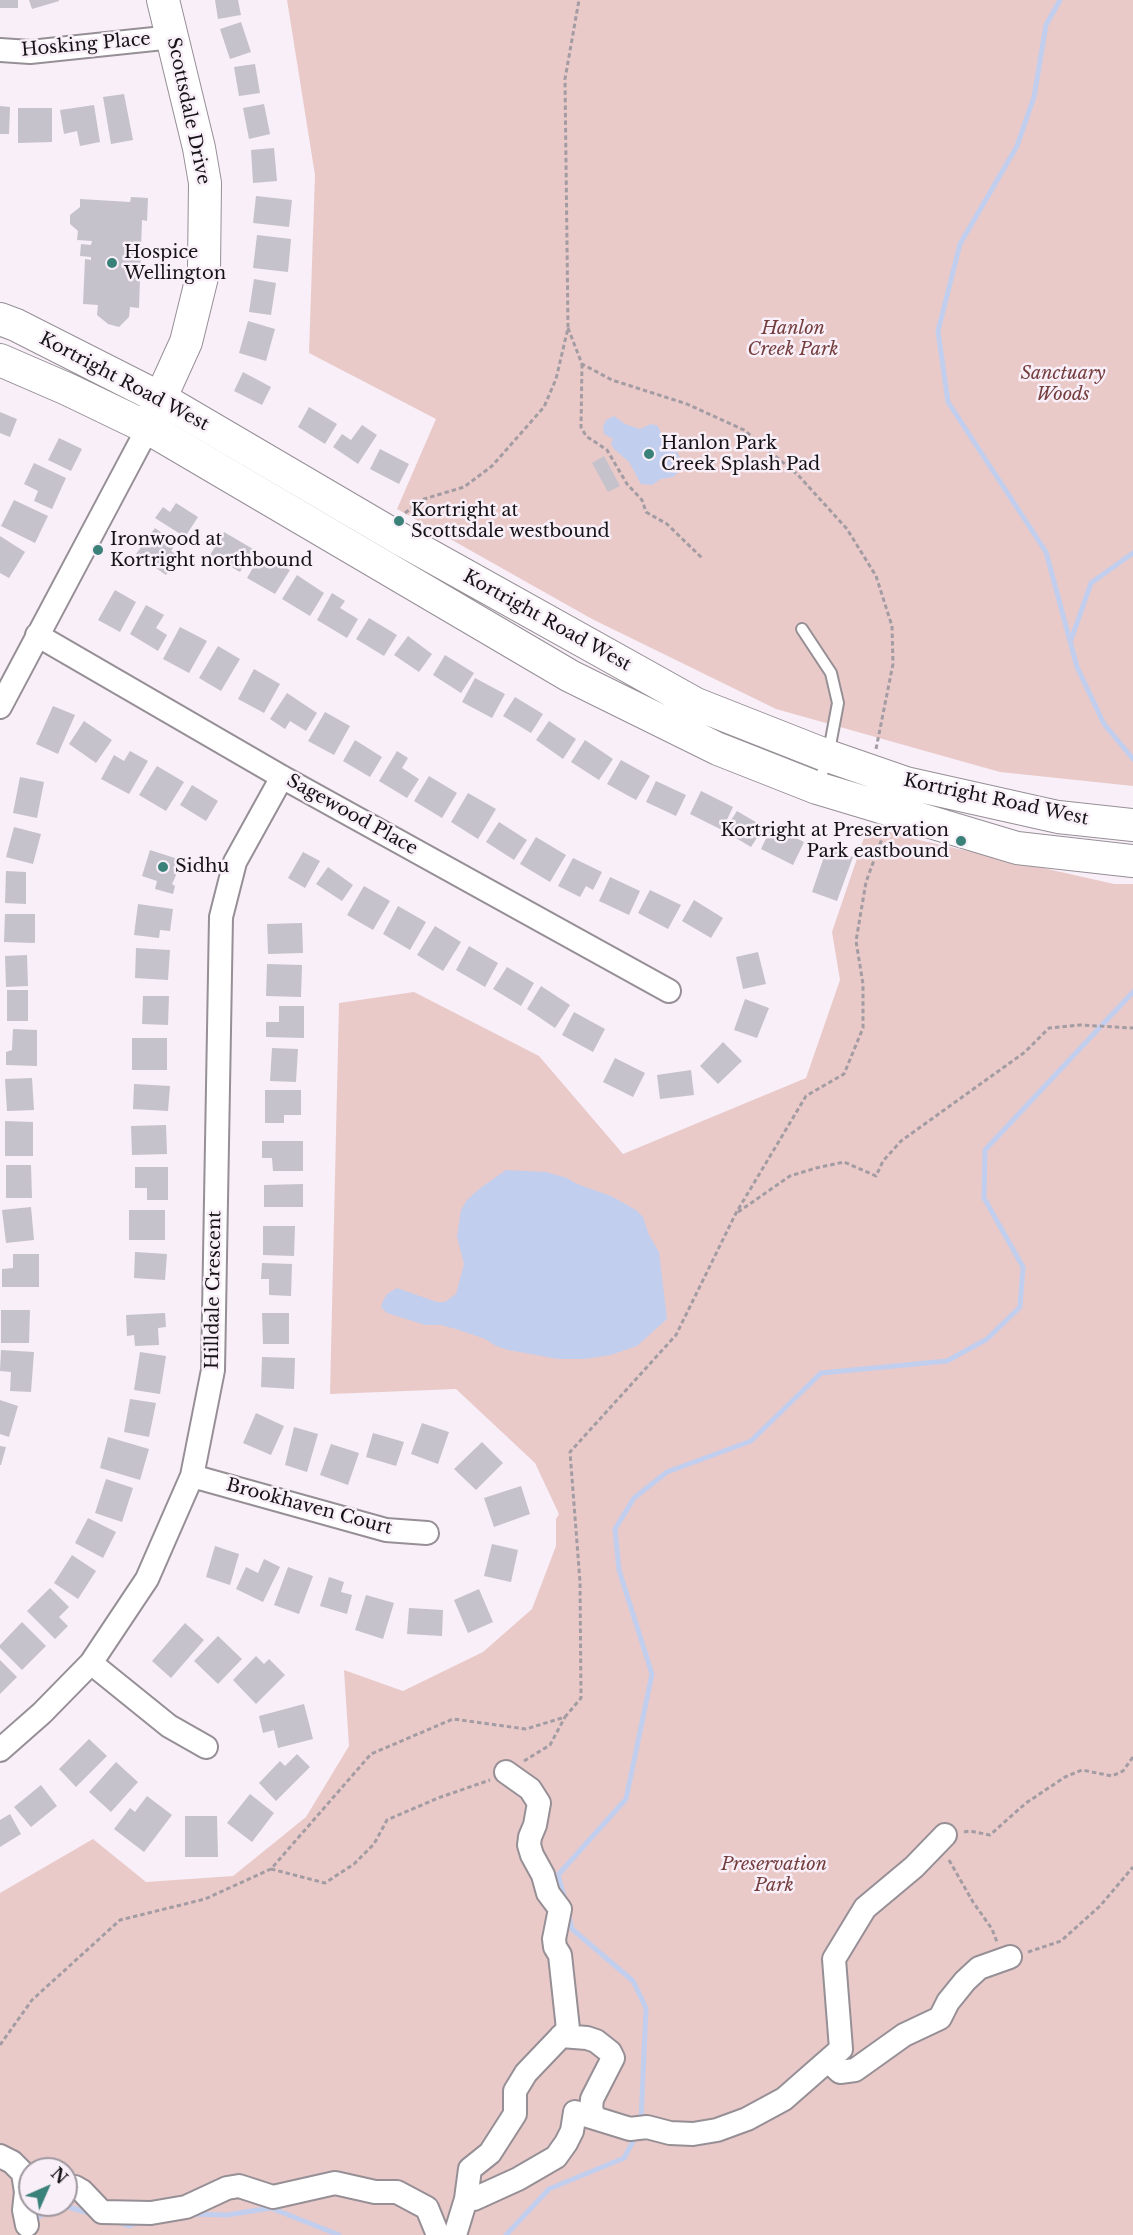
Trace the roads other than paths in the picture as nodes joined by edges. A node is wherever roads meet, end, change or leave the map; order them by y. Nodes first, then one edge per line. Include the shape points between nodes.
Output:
1 (163, 0) edge
2 (173, 37) junction
3 (0, 50) edge
4 (0, 319) edge
5 (0, 360) edge
6 (160, 398) junction
7 (148, 428) junction
8 (802, 629) dead end
9 (37, 635) junction
10 (0, 707) edge
11 (828, 756) junction
12 (282, 777) junction
13 (817, 788) junction
14 (1133, 825) edge
15 (1133, 861) edge
16 (669, 991) dead end
17 (192, 1476) junction
18 (427, 1533) dead end
19 (91, 1663) junction
20 (206, 1747) dead end
21 (0, 1750) edge
22 (506, 1772) road end
23 (940, 1841) road end
24 (1010, 1957) road end
25 (561, 2036) junction
26 (828, 2061) junction
27 (595, 2118) junction
28 (0, 2156) edge
29 (18, 2168) edge
30 (78, 2189) edge
31 (466, 2199) junction
32 (438, 2235) edge
33 (455, 2235) edge

1 - 2 street, Scottsdale Drive
2 - 3 street, Hosking Place via 30,52
2 - 6 street, Scottsdale Drive via 205,183 204,269 186,342
4 - 6 street, Kortright Road West
5 - 7 street, Kortright Road West
6 - 7 street, Scottsdale Drive
6 - 11 street, Kortright Road West via 402,540 696,704
7 - 9 street
7 - 13 street, Kortright Road West via 570,676 718,748
8 - 11 lane via 831,673 838,703
9 - 10 street
9 - 12 street, Sagewood Place
11 - 13 lane
11 - 14 street, Kortright Road West via 906,783 976,800 1058,817
12 - 16 street, Sagewood Place
12 - 17 street, Hilldale Crescent via 235,862 221,917 213,1370
13 - 15 street, Kortright Road West via 1017,848
17 - 18 street, Brookhaven Court via 386,1530
17 - 19 street, Hilldale Crescent via 147,1579
19 - 20 street via 170,1726
19 - 21 street, Hilldale Crescent
22 - 25 street via 530,1789 538,1803 530,1845 548,1893 560,1909 554,1939 560,1955 568,2029
23 - 26 street via 865,1908 834,1959 841,2049
24 - 26 street via 979,1968 948,2002 940,2018 904,2035 855,2070 840,2072
25 - 27 street via 596,2041 614,2058 592,2099
25 - 31 street via 514,2091 515,2114 490,2153 470,2169
26 - 27 street via 784,2099 717,2130 670,2133 647,2127 630,2129
27 - 31 street via 575,2112 572,2131 556,2157 518,2179
28 - 29 street
30 - 32 street via 102,2212 151,2213 186,2207 239,2186 273,2197 335,2183 375,2193 397,2192 427,2208
31 - 33 street

